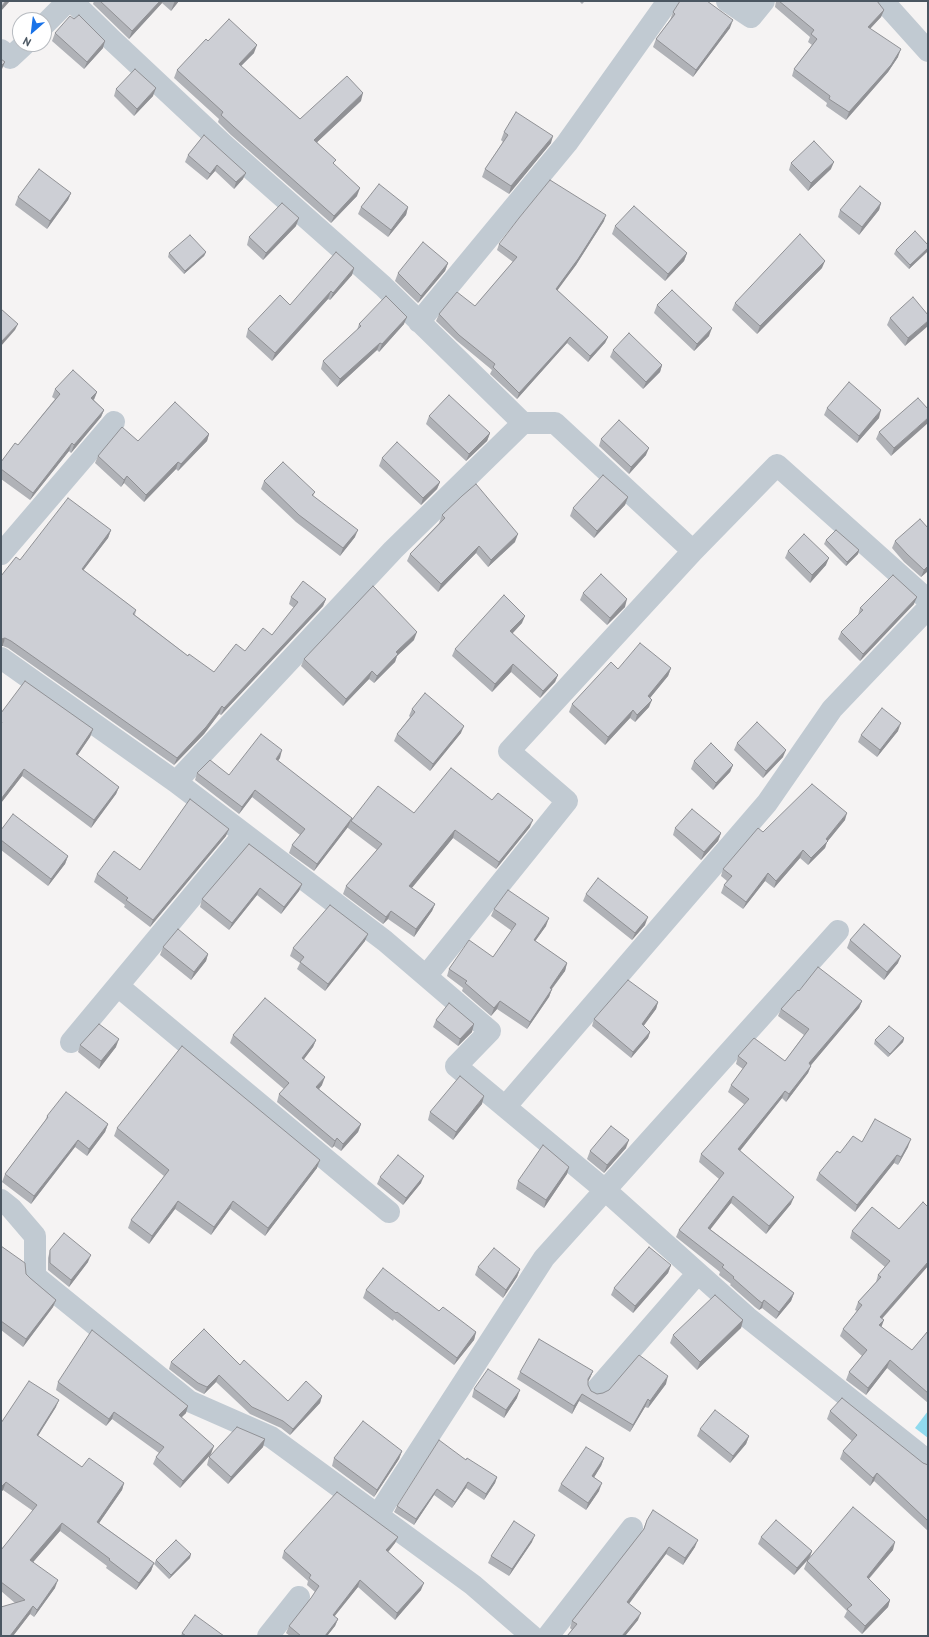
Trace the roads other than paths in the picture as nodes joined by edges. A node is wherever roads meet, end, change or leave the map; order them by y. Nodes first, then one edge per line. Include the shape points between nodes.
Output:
1 (68, 1) edge
2 (72, 1) edge
3 (668, 1) edge
4 (727, 1) edge
5 (764, 1) edge
6 (883, 1) edge
7 (52, 17) edge
8 (1, 50) edge
9 (928, 51) edge
10 (16, 52) edge
11 (419, 322) junction
12 (114, 422) dead end
13 (523, 423) junction
14 (693, 551) junction
15 (1, 554) edge
16 (928, 600) edge
17 (928, 608) edge
18 (1, 658) edge
19 (176, 782) junction
20 (244, 834) junction
21 (838, 930) dead end
22 (426, 976) junction
23 (118, 986) junction
24 (71, 1042) dead end
25 (505, 1107) junction
26 (605, 1190) junction
27 (1, 1200) edge
28 (389, 1212) dead end
29 (698, 1273) junction
30 (597, 1389) dead end
31 (928, 1461) edge
32 (377, 1516) junction
33 (632, 1528) dead end
34 (299, 1598) dead end
35 (268, 1636) edge
36 (532, 1636) edge
37 (548, 1636) edge

1 - 7 street
2 - 11 street
3 - 11 street via 567,143
4 - 5 street via 751,17
6 - 9 street
8 - 10 street via 10,58
11 - 13 street
12 - 15 street
13 - 14 street via 555,423
13 - 19 street via 393,550
14 - 16 street via 777,465
14 - 22 street via 509,751 567,801
17 - 25 street via 832,709 767,803
18 - 19 street
19 - 20 street
20 - 22 street via 385,941
20 - 23 street
21 - 26 street
22 - 25 street via 490,1031 456,1066
23 - 24 street
23 - 28 street
25 - 26 street
26 - 29 street
26 - 32 street via 544,1258
27 - 32 street via 35,1236 34,1276 189,1401 271,1437
29 - 30 street
29 - 31 street via 747,1317
32 - 36 street via 472,1585
33 - 37 street
34 - 35 street

